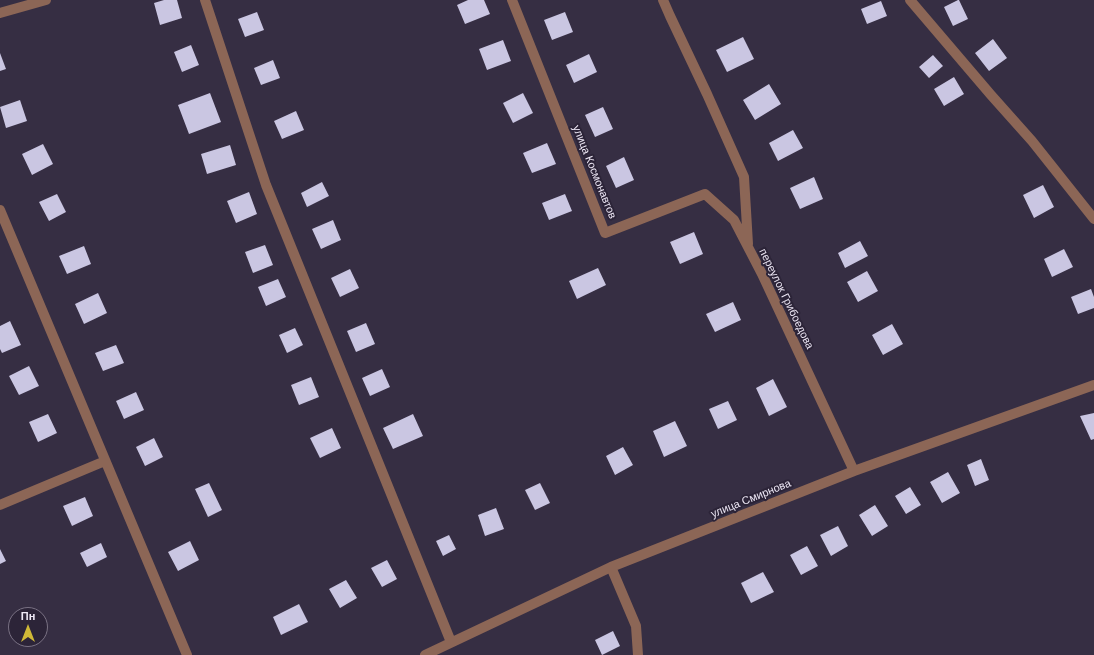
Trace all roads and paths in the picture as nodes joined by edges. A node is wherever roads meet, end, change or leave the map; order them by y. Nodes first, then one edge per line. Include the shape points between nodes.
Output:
1 (46, 0) edge
2 (205, 0) edge
3 (512, 0) edge
4 (664, 0) edge
5 (910, 0) edge
6 (0, 13) edge
7 (0, 210) edge
8 (1094, 219) edge
9 (749, 248) junction
10 (1094, 384) edge
11 (106, 461) junction
12 (854, 471) junction
13 (0, 505) edge
14 (611, 568) junction
15 (451, 642) junction
16 (187, 655) edge
17 (424, 655) edge
18 (638, 655) edge

1 - 6 street
2 - 15 street via 266,185
3 - 9 street, улица Космонавтов via 605,233 705,194 734,220
4 - 9 street, переулок Грибоедова via 744,176
5 - 8 street via 1032,141
7 - 11 street
9 - 12 street, переулок Грибоедова
10 - 12 street, улица Смирнова
11 - 13 street
11 - 16 street
12 - 14 street, улица Смирнова
14 - 15 street, улица Смирнова
14 - 18 street via 636,626
15 - 17 street, улица Смирнова

